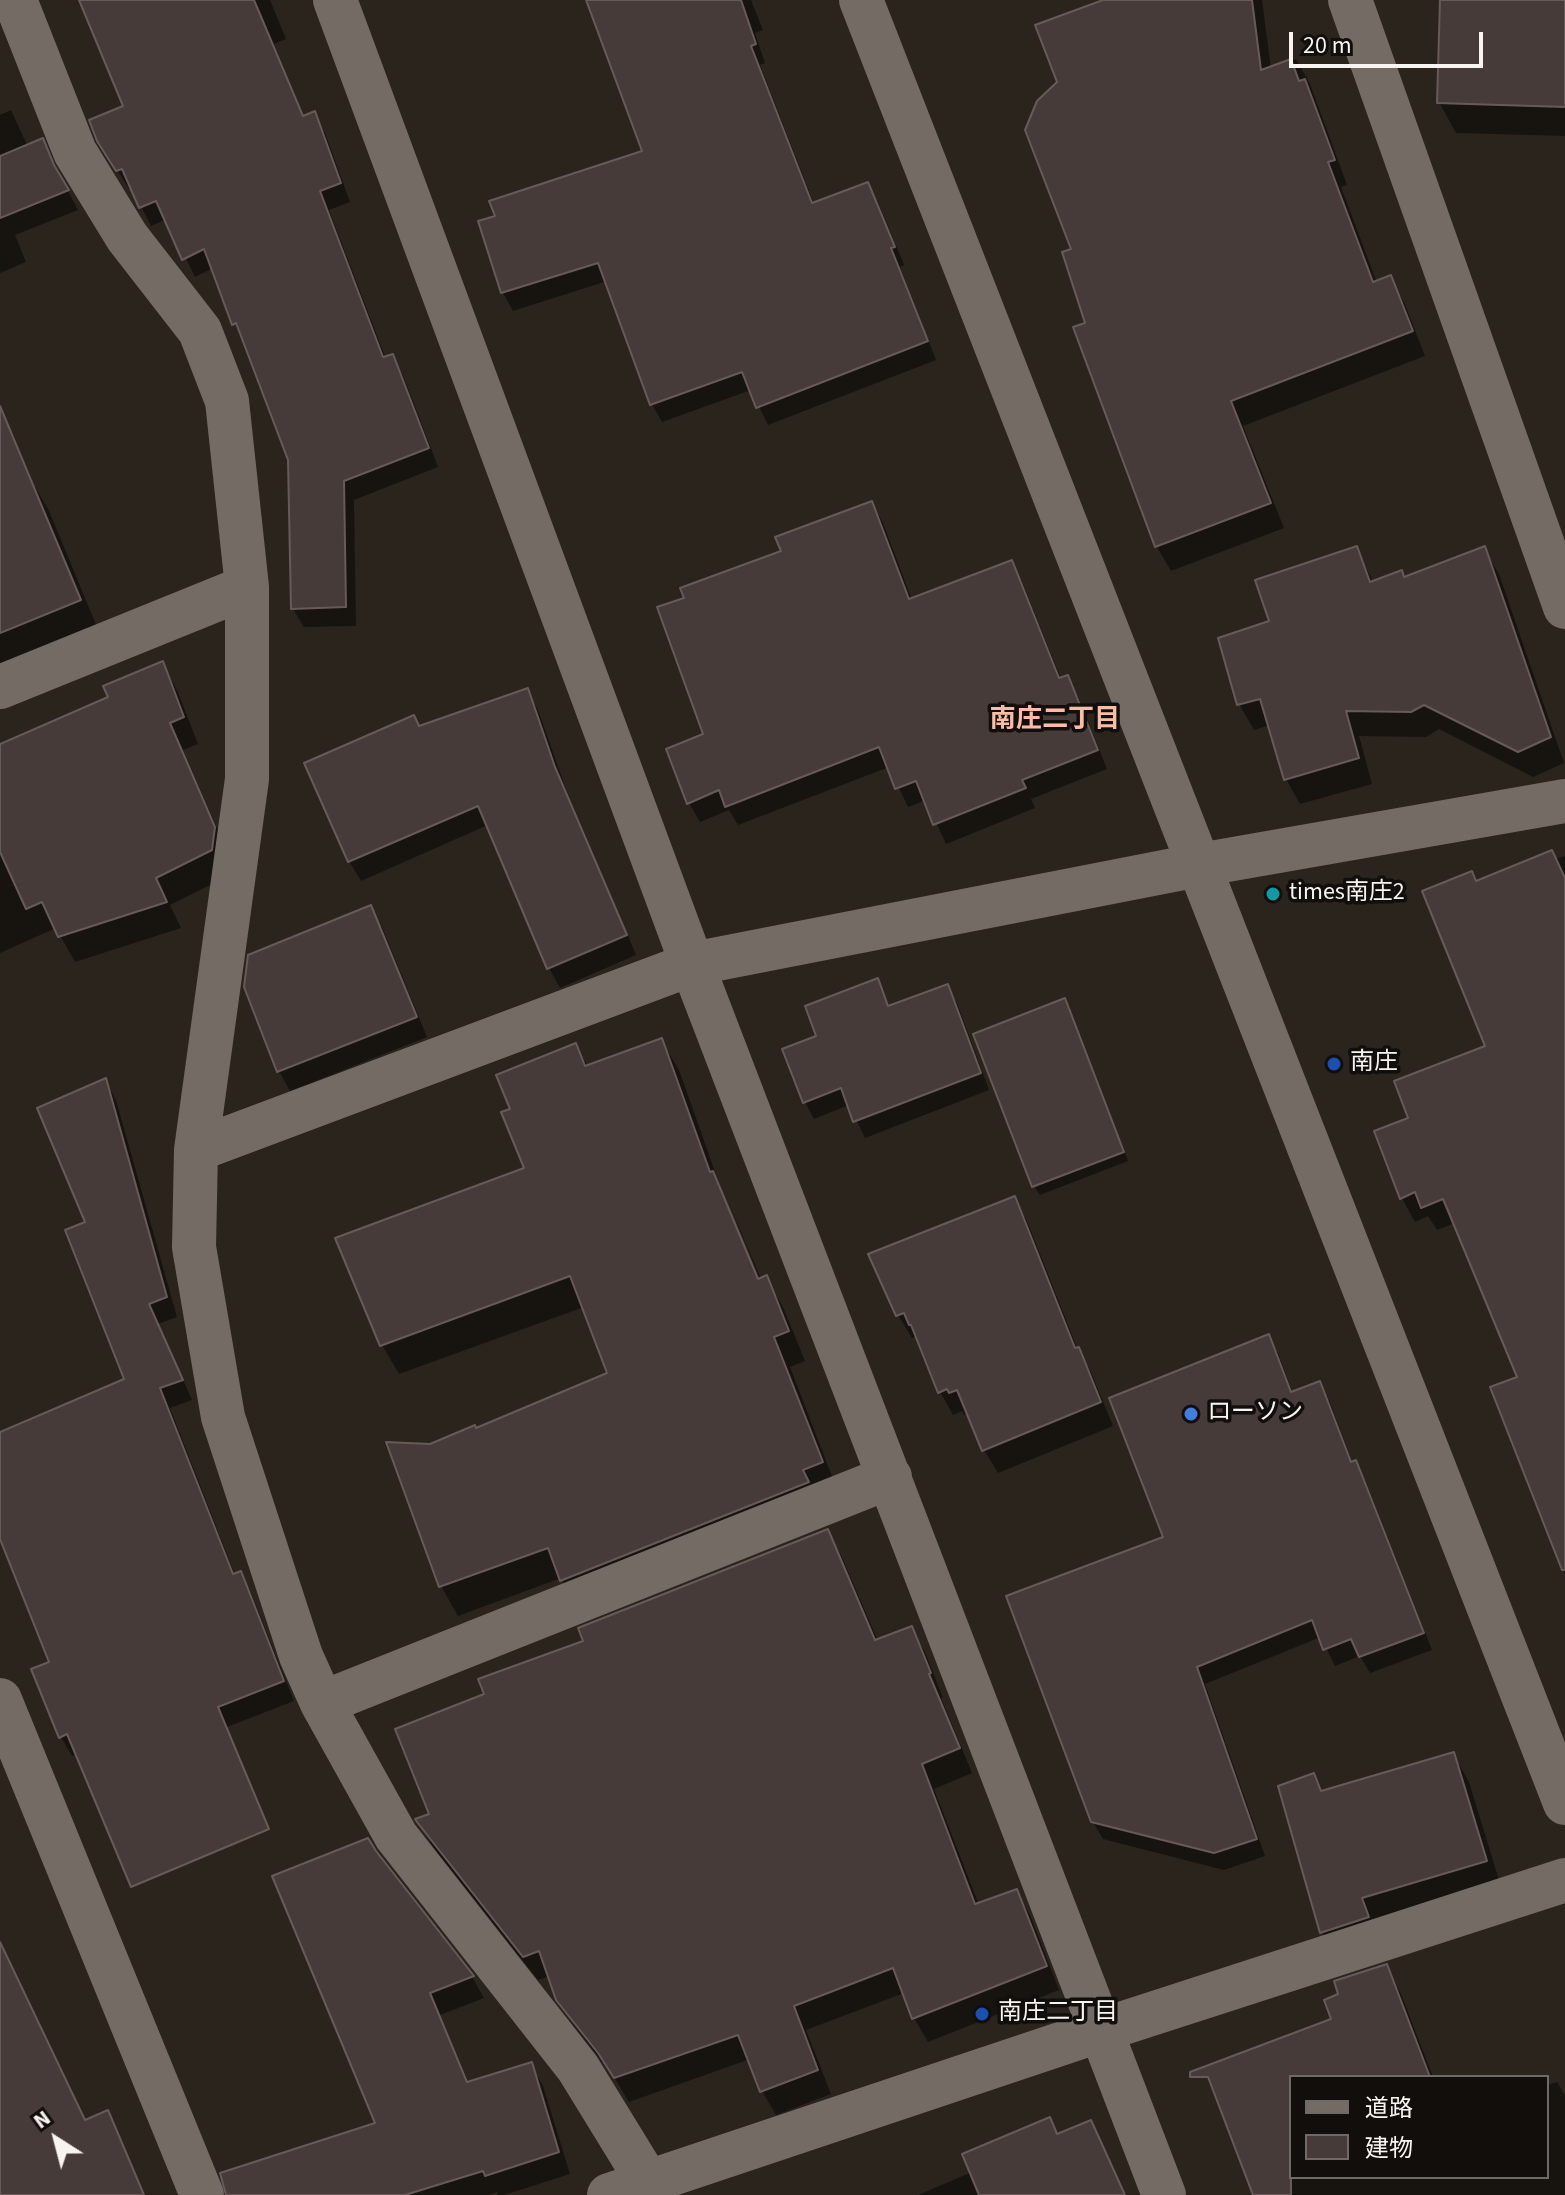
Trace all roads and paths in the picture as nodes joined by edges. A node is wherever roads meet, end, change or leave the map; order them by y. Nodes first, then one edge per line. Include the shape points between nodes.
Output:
1 (15, 0) edge
2 (335, 0) edge
3 (861, 0) edge
4 (1350, 0) edge
5 (247, 587) junction
6 (1565, 607) edge
7 (0, 687) edge
8 (1565, 801) edge
9 (1199, 865) junction
10 (692, 964) junction
11 (196, 1150) junction
12 (890, 1477) junction
13 (0, 1700) edge
14 (322, 1703) junction
15 (1565, 1803) edge
16 (1565, 1880) edge
17 (1102, 2030) junction
18 (638, 2191) edge
19 (202, 2195) edge
20 (1164, 2195) edge

1 - 5 street via 75,152 127,237 200,331 227,401
2 - 10 street
3 - 9 street
4 - 6 street
5 - 7 street
5 - 11 street via 247,779
8 - 9 street
9 - 10 street
9 - 15 street
10 - 11 street
10 - 12 street
11 - 14 street via 194,1247 223,1417 301,1656
12 - 14 street
12 - 17 street
13 - 19 street
14 - 18 street via 396,1836 578,2068
16 - 17 street
17 - 18 street
17 - 20 street

